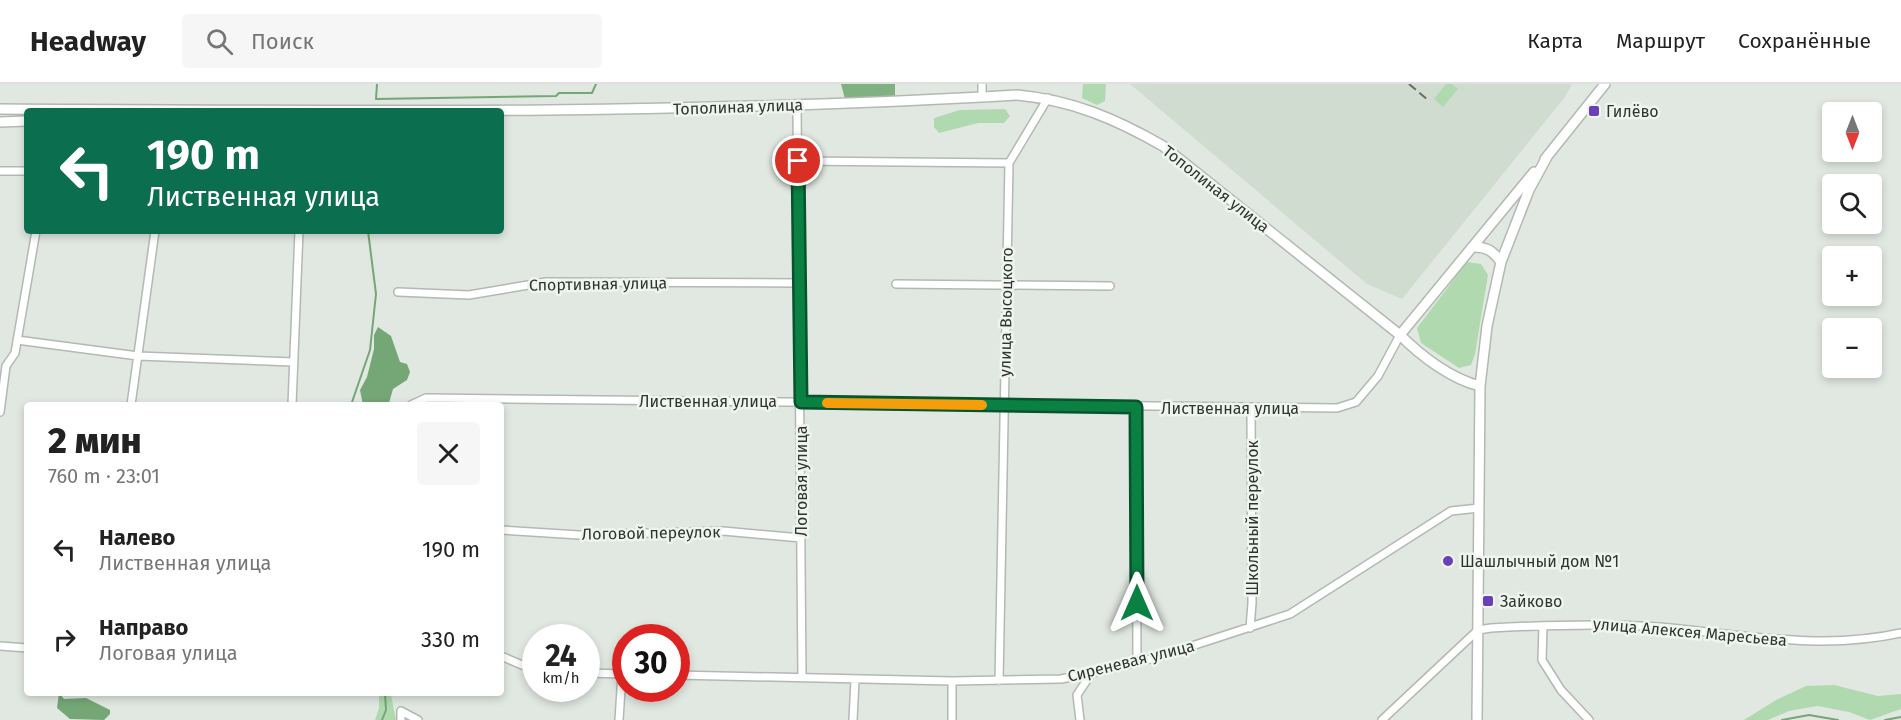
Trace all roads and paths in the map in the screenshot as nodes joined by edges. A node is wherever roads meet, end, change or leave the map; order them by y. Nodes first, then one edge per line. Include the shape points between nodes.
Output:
1 (982, 84) edge
2 (1605, 84) edge
3 (982, 97) junction
4 (1048, 98) junction
5 (797, 106) junction
6 (0, 109) edge
7 (24, 109) edge
8 (504, 110) edge
9 (24, 121) edge
10 (0, 122) edge
11 (1548, 155) junction
12 (798, 161) junction
13 (1009, 163) junction
14 (0, 171) edge
15 (24, 171) edge
16 (35, 234) edge
17 (155, 234) edge
18 (299, 234) edge
19 (1472, 248) junction
20 (1502, 262) junction
21 (799, 283) junction
22 (896, 284) dead end
23 (1007, 284) junction
24 (1110, 286) dead end
25 (398, 292) dead end
26 (1400, 335) junction
27 (17, 340) junction
28 (138, 356) junction
29 (293, 362) junction
30 (3, 367) edge
31 (1480, 386) junction
32 (131, 402) edge
33 (292, 402) edge
34 (417, 402) edge
35 (801, 402) junction
36 (1004, 405) junction
37 (1136, 407) junction
38 (1251, 409) junction
39 (0, 412) edge
40 (1479, 508) junction
41 (504, 530) edge
42 (801, 538) junction
43 (1543, 626) junction
44 (1250, 628) junction
45 (1478, 630) junction
46 (1901, 633) edge
47 (0, 646) edge
48 (24, 648) edge
49 (504, 657) edge
50 (1137, 662) junction
51 (522, 665) edge
52 (1092, 673) junction
53 (690, 675) edge
54 (802, 677) junction
55 (855, 680) junction
56 (952, 681) junction
57 (999, 681) junction
58 (621, 702) edge
59 (401, 720) edge
60 (418, 720) edge
61 (619, 720) edge
62 (853, 720) edge
63 (952, 720) edge
64 (1080, 720) edge
65 (1382, 720) edge
66 (1477, 720) edge
67 (1589, 720) edge

1 - 3 street
2 - 11 main road
3 - 4 main road, Тополиная улица
3 - 5 main road, Тополиная улица
4 - 13 street
4 - 26 main road, Тополиная улица via 1121,122 1163,146
5 - 8 main road, Тополиная улица
5 - 12 street, Логовая улица
6 - 7 main road, Тополиная улица
9 - 10 main road
11 - 19 main road
11 - 20 main road via 1529,190
12 - 13 street
12 - 21 street, Логовая улица
13 - 23 street, улица Высоцкого
14 - 15 street
16 - 27 street
17 - 28 street
18 - 29 street
19 - 20 main road via 1483,246
19 - 26 main road
20 - 31 main road via 1487,326
21 - 25 street, Спортивная улица via 546,282 468,295
21 - 35 street, Логовая улица
22 - 23 street
23 - 24 street
23 - 36 street, улица Высоцкого
26 - 31 main road, Тополиная улица via 1414,349 1465,382
26 - 38 street, Лиственная улица via 1378,376 1356,402 1337,408
27 - 28 street
27 - 30 street via 15,353
28 - 29 street
28 - 32 street
29 - 33 street
30 - 39 street
31 - 40 main road
34 - 35 street, Лиственная улица via 426,398
35 - 36 street, Лиственная улица
35 - 42 street, Логовая улица
36 - 37 street, Лиственная улица
36 - 57 street, улица Высоцкого
37 - 38 street, Лиственная улица
37 - 50 street
38 - 44 street, Школьный переулок
40 - 44 street, Сиреневая улица via 1451,511 1290,614
40 - 45 main road
41 - 42 street, Логовой переулок via 579,535 723,531
42 - 54 street, Логовая улица
43 - 45 street, улица Алексея Маресьева
43 - 46 street, улица Алексея Маресьева via 1607,624 1810,642 1871,640
43 - 67 street via 1542,660 1561,690
44 - 50 street, Сиреневая улица
45 - 65 street
45 - 66 main road
47 - 48 street
49 - 51 street
50 - 52 street, Сиреневая улица
52 - 57 street, Сиреневая улица via 1061,679
52 - 64 street via 1077,695
53 - 54 street, Сиреневая улица
54 - 55 street, Сиреневая улица
55 - 56 street, Сиреневая улица
55 - 62 street
56 - 57 street, Сиреневая улица
56 - 63 street
58 - 61 street
59 - 60 street via 401,711

